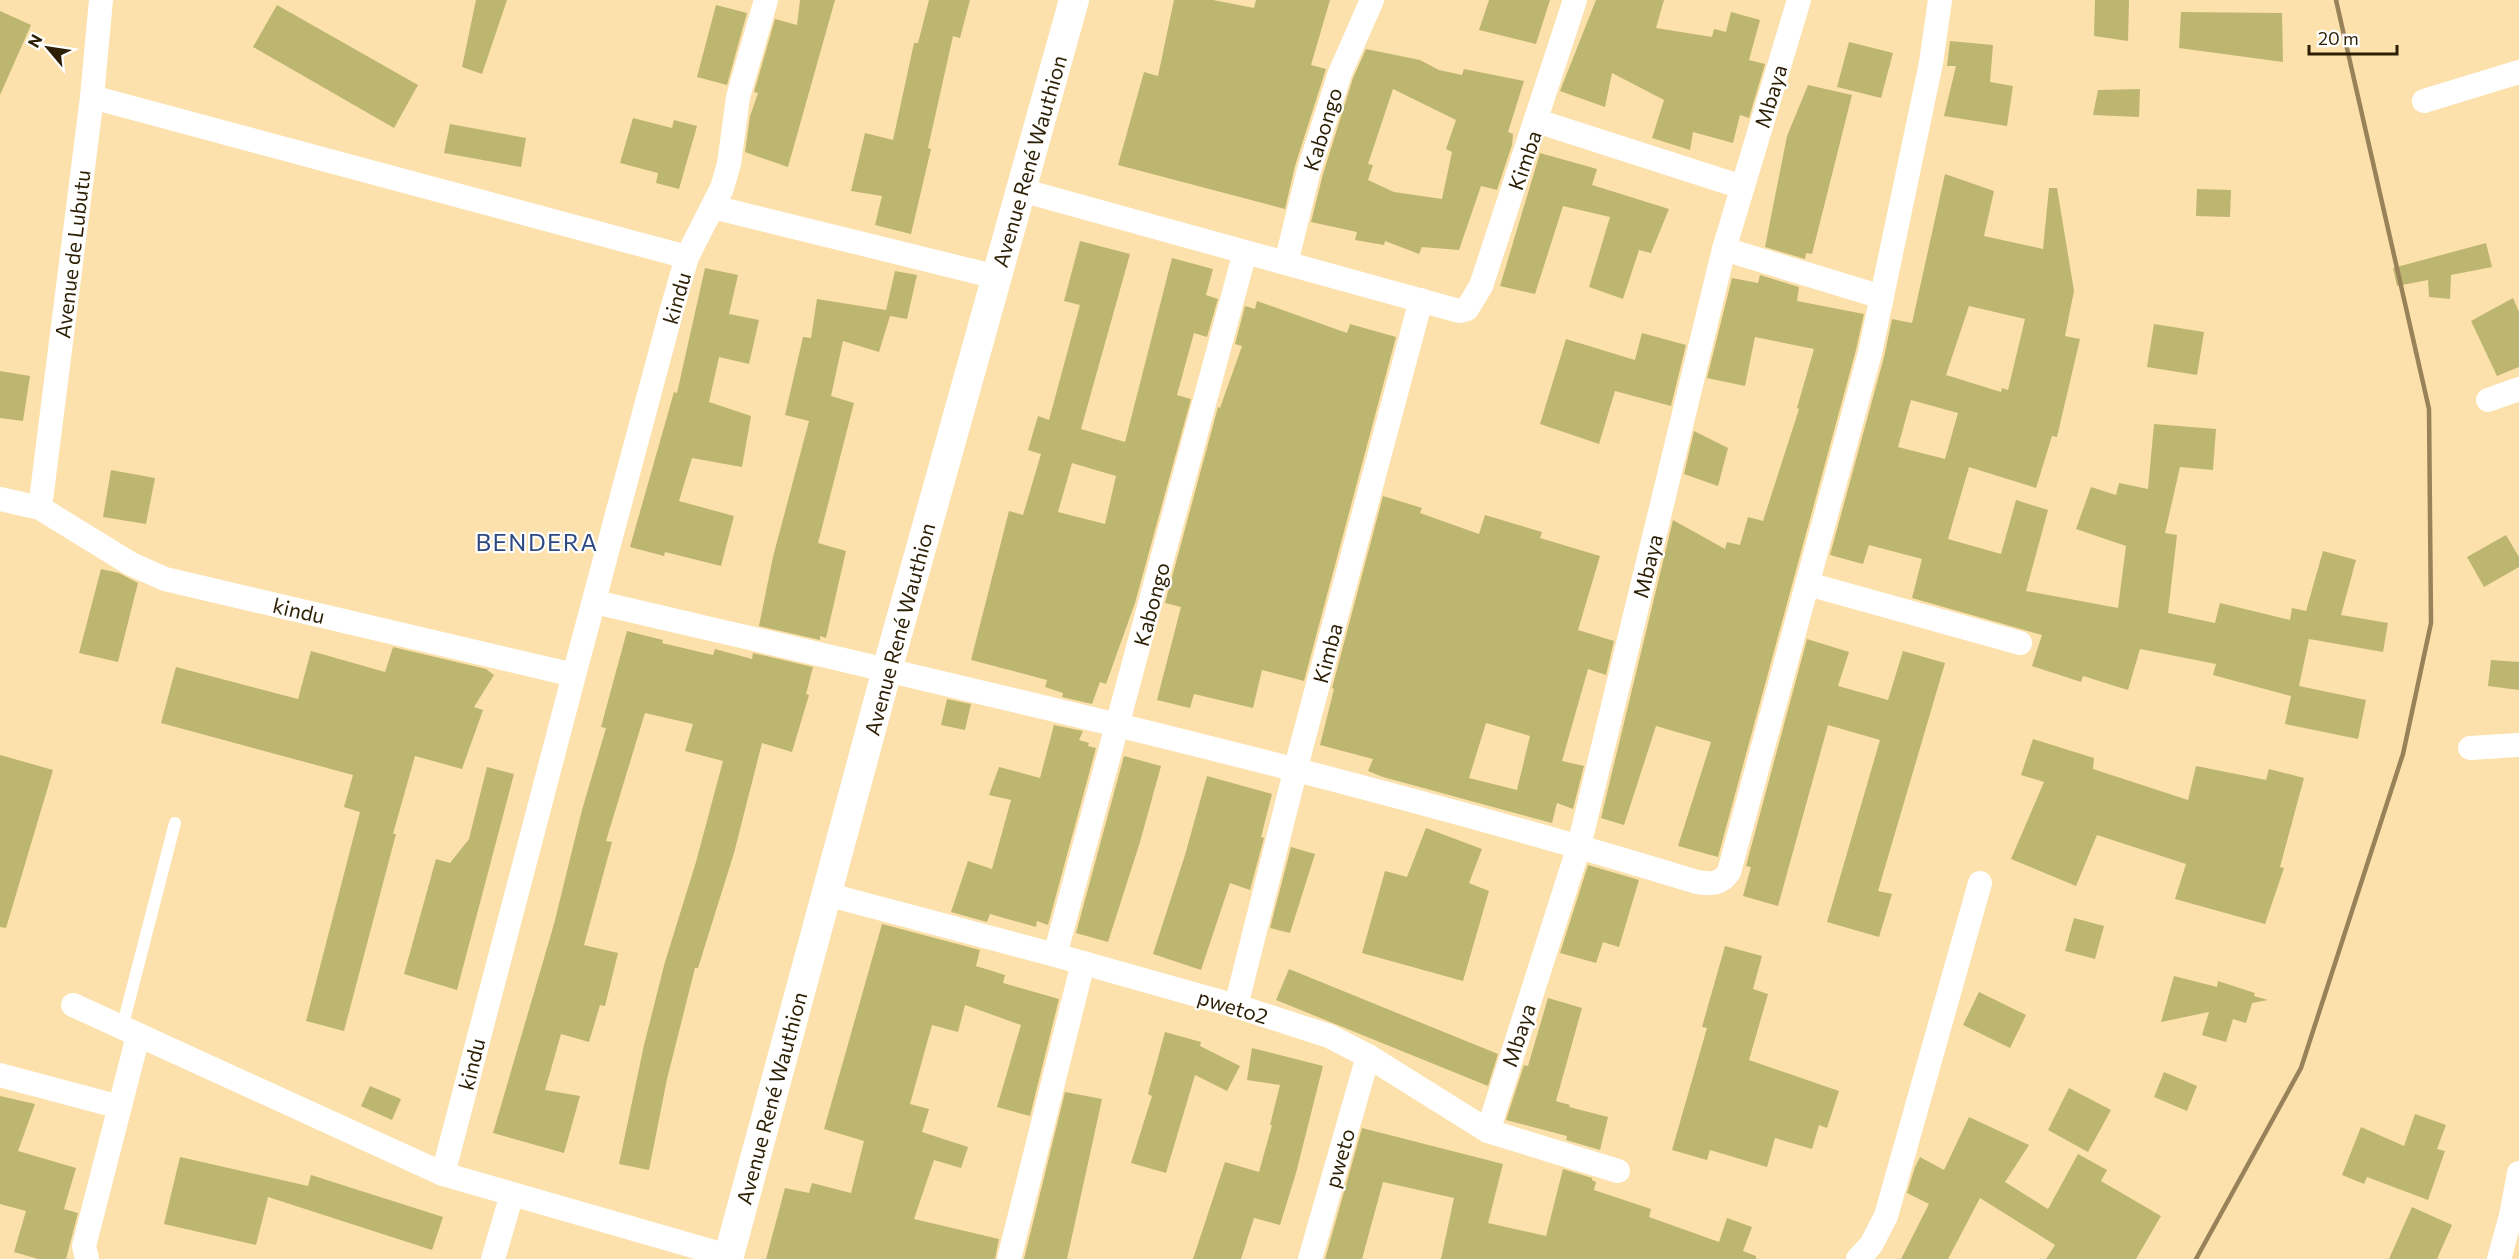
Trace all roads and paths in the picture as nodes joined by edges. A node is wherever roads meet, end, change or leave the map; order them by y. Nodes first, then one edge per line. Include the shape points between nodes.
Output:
1 (101, 0) edge
2 (766, 0) edge
3 (1074, 0) edge
4 (1372, 0) edge
5 (1575, 0) edge
6 (1799, 0) edge
7 (1940, 0) edge
8 (2519, 72) edge
9 (92, 97) junction
10 (2424, 100) dead end
11 (1537, 121) junction
12 (1742, 187) junction
13 (1021, 190) junction
14 (713, 207) junction
15 (1724, 249) junction
16 (1245, 252) junction
17 (687, 257) junction
18 (1286, 263) junction
19 (997, 277) junction
20 (1882, 297) junction
21 (1421, 300) junction
22 (2519, 389) edge
23 (2488, 400) dead end
24 (0, 499) edge
25 (39, 508) junction
26 (1808, 584) junction
27 (594, 602) junction
28 (2020, 643) dead end
29 (887, 670) junction
30 (574, 675) junction
31 (1118, 727) junction
32 (2519, 745) edge
33 (2470, 748) dead end
34 (1295, 770) junction
35 (176, 823) dead end
36 (1578, 846) junction
37 (1980, 883) dead end
38 (826, 894) junction
39 (1054, 955) junction
40 (1083, 963) junction
41 (73, 1005) dead end
42 (1236, 1006) junction
43 (130, 1032) junction
44 (1368, 1056) junction
45 (0, 1076) edge
46 (120, 1107) junction
47 (1488, 1131) junction
48 (1618, 1171) dead end
49 (2519, 1173) edge
50 (443, 1174) junction
51 (512, 1194) junction
52 (728, 1258) edge
53 (87, 1259) edge
54 (493, 1259) edge
55 (1009, 1259) edge
56 (1310, 1259) edge
57 (1858, 1259) edge
58 (2499, 1259) edge

1 - 9 street, Avenue de Lubutu
2 - 14 street, kindu via 738,97 729,164
3 - 13 street, Avenue René Wauthion
4 - 18 street, Kabongo via 1340,74 1309,170
5 - 11 street, Kimba
6 - 12 street, Mbaya
7 - 20 street via 1931,63
8 - 10 street
9 - 17 street
9 - 25 street, Avenue de Lubutu
11 - 12 street
11 - 21 street, Kimba via 1471,305 1459,311
12 - 15 street, Mbaya
13 - 16 street
13 - 19 street, Avenue René Wauthion
14 - 17 street, kindu
14 - 19 street
15 - 20 street
15 - 36 street, Mbaya
16 - 18 street
16 - 31 street, Kabongo
17 - 27 street, kindu
18 - 21 street
19 - 29 street, Avenue René Wauthion
20 - 26 street
21 - 34 street, Kimba
22 - 23 street
24 - 25 street, kindu
25 - 30 street, kindu via 131,564 165,579
26 - 28 street
26 - 36 street via 1730,872 1725,878 1715,884 1697,882
27 - 29 street
27 - 30 street, kindu
29 - 31 street
29 - 38 street, Avenue René Wauthion
30 - 50 street, kindu
31 - 34 street
31 - 39 street, Kabongo
32 - 33 street
34 - 36 street
34 - 42 street, Kimba
35 - 43 lane
36 - 47 street, Mbaya
37 - 57 street via 1886,1216 1871,1245
38 - 39 street, pweto2
38 - 52 street, Avenue René Wauthion
39 - 40 street, pweto2
40 - 42 street, pweto2
40 - 55 street
41 - 43 street
42 - 44 street, pweto2 via 1329,1036
43 - 46 street
43 - 50 street
44 - 47 street, pweto2
44 - 56 street, pweto
45 - 46 street
46 - 53 street via 84,1246
47 - 48 street, pweto2
49 - 58 street
50 - 51 street
51 - 52 street
51 - 54 street

